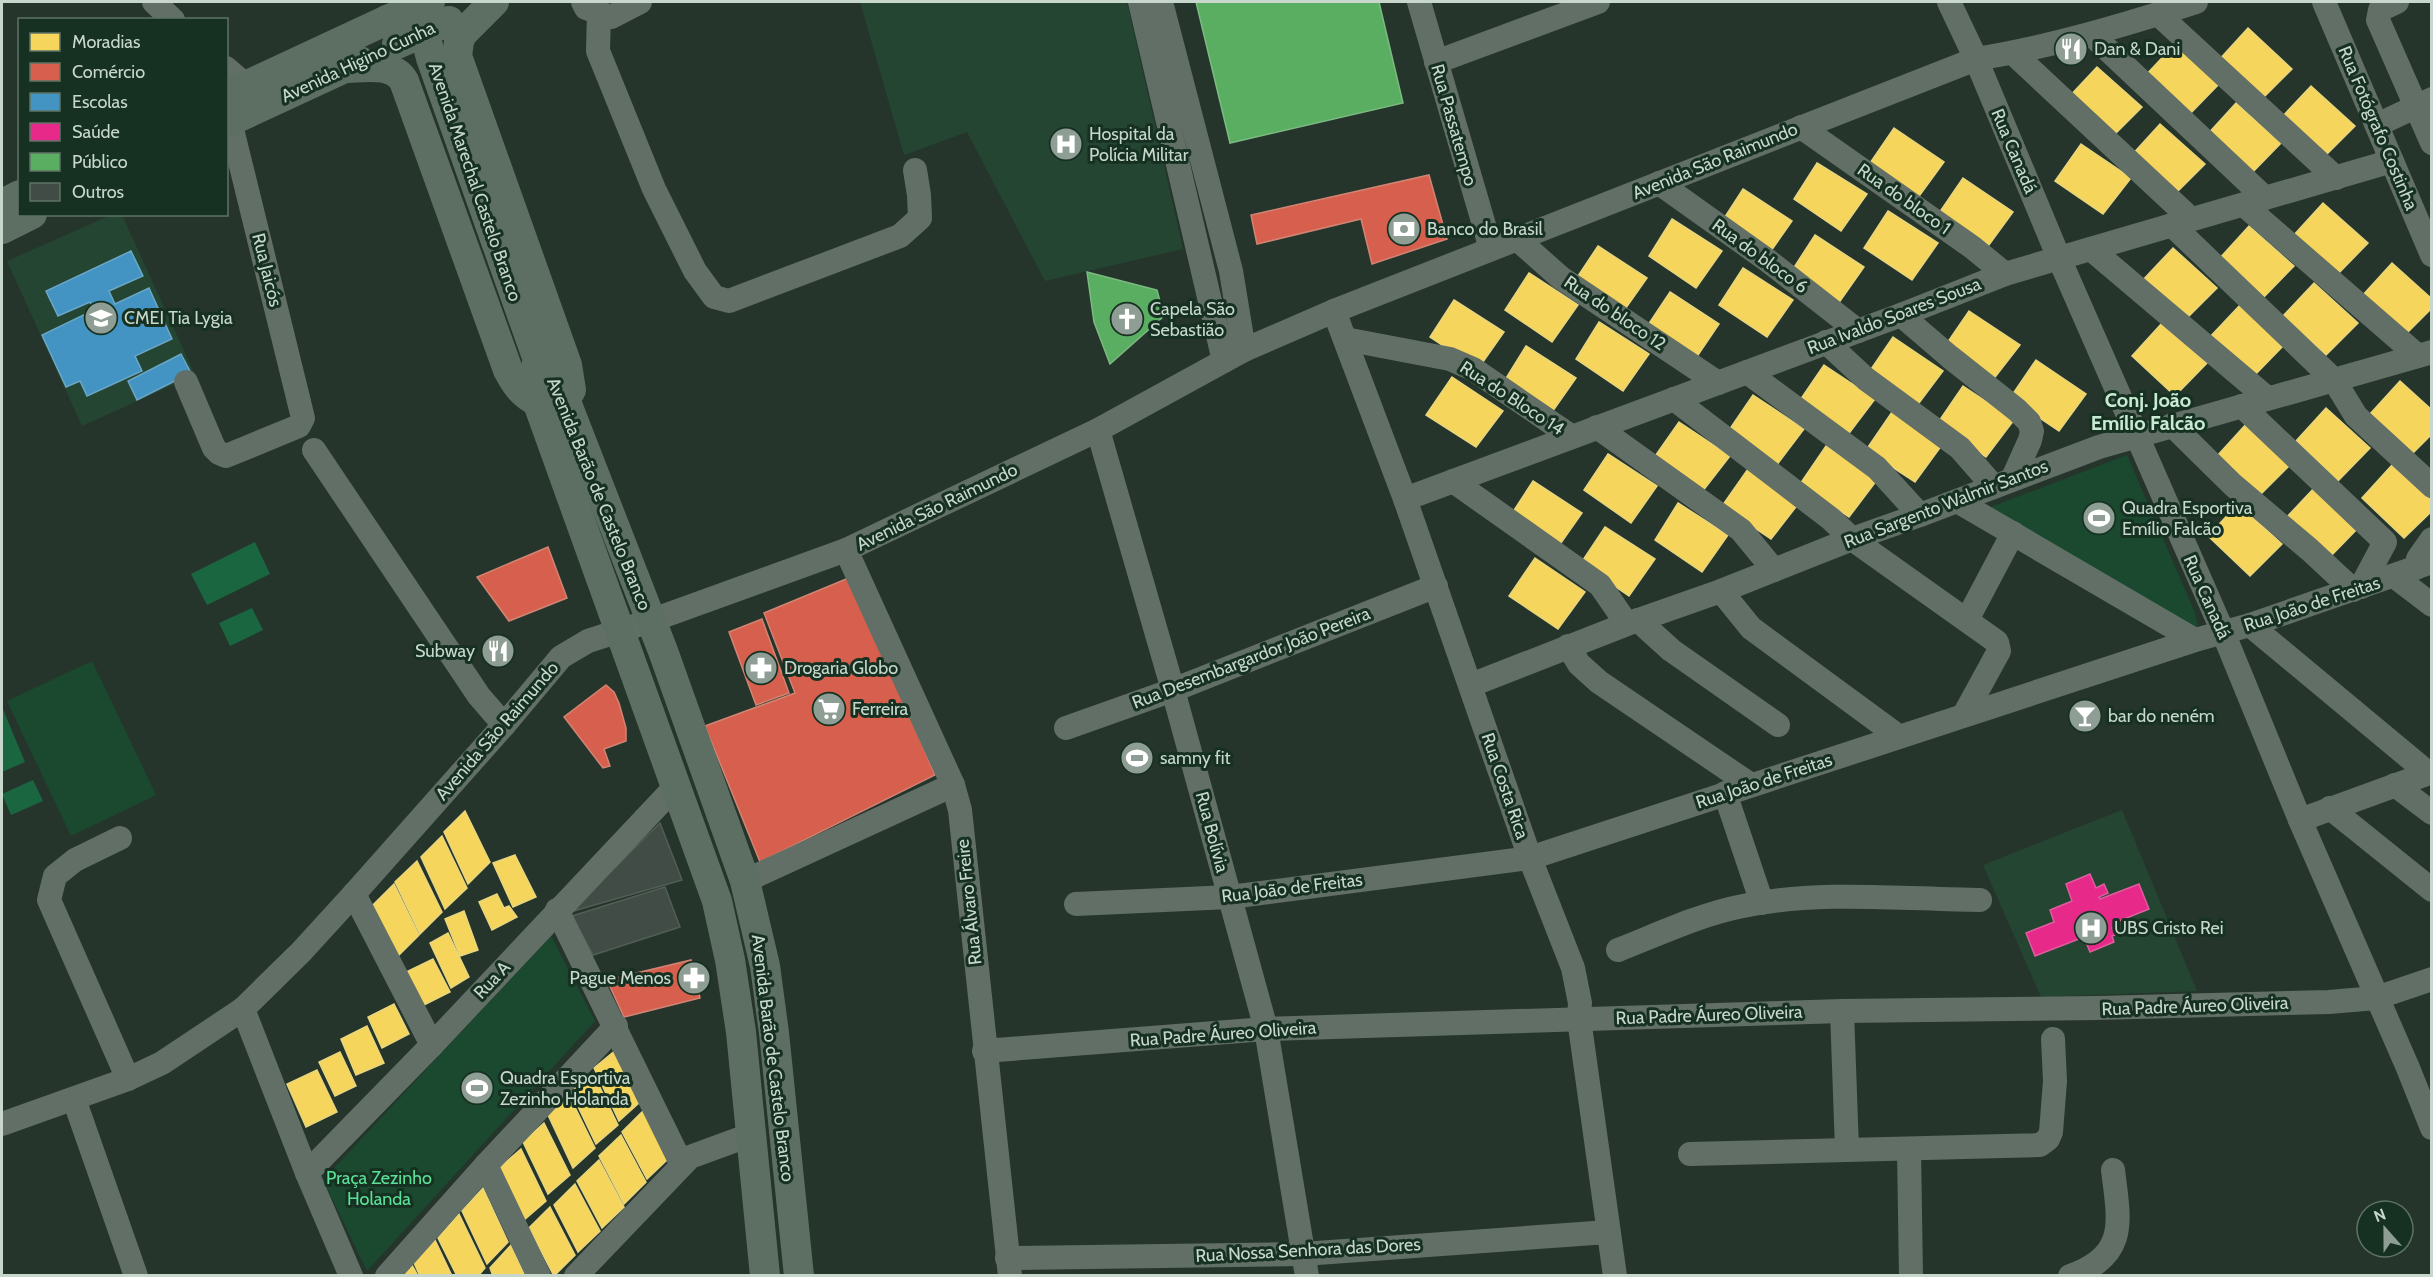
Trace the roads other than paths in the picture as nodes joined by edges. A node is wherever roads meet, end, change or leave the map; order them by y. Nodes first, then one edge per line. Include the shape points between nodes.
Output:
1 (154, 2) edge
2 (416, 2) edge
3 (492, 2) edge
4 (640, 2) edge
5 (1140, 2) edge
6 (1161, 2) edge
7 (1419, 2) edge
8 (1598, 2) edge
9 (1949, 2) edge
10 (2196, 2) edge
11 (2324, 2) edge
12 (2397, 2) edge
13 (591, 7) edge
14 (439, 11) edge
15 (2158, 14) junction
16 (171, 18) edge
17 (386, 22) edge
18 (2091, 34) junction
19 (2013, 53) junction
20 (1976, 59) junction
21 (1436, 62) junction
22 (343, 68) junction
23 (231, 99) edge
24 (2423, 102) edge
25 (2376, 125) junction
26 (1801, 127) junction
27 (2432, 143) edge
28 (2392, 161) junction
29 (915, 170) dead end
30 (2336, 178) junction
31 (1659, 183) junction
32 (2254, 201) junction
33 (2181, 222) junction
34 (1517, 238) junction
35 (1491, 249) junction
36 (2091, 249) junction
37 (2432, 255) edge
38 (2059, 258) junction
39 (2005, 274) junction
40 (1334, 311) junction
41 (1901, 315) junction
42 (1858, 331) junction
43 (1345, 339) junction
44 (1826, 342) junction
45 (2425, 354) edge
46 (1234, 356) junction
47 (538, 360) joint
48 (1747, 372) junction
49 (2334, 380) junction
50 (186, 382) dead end
51 (1718, 383) junction
52 (2267, 398) junction
53 (1674, 399) junction
54 (551, 402) junction
55 (2242, 406) junction
56 (2172, 425) junction
57 (1597, 427) junction
58 (1098, 430) junction
59 (2136, 435) junction
60 (1572, 437) junction
61 (314, 450) dead end
62 (1453, 481) junction
63 (2004, 483) junction
64 (2432, 486) edge
65 (1405, 499) junction
66 (1957, 501) junction
67 (1920, 515) junction
68 (2013, 534) junction
69 (1852, 539) junction
70 (2432, 539) edge
71 (846, 550) junction
72 (2414, 569) edge
73 (1774, 570) junction
74 (1436, 586) junction
75 (2357, 589) junction
76 (1721, 591) junction
77 (2432, 605) edge
78 (1966, 620) junction
79 (650, 621) junction
80 (1633, 622) junction
81 (2250, 625) junction
82 (619, 631) junction
83 (2223, 632) junction
84 (2195, 640) junction
85 (1568, 646) junction
86 (1471, 685) junction
87 (1173, 690) junction
88 (1964, 715) junction
89 (504, 725) junction
90 (1778, 725) dead end
91 (1066, 728) dead end
92 (1898, 736) junction
93 (2430, 773) edge
94 (953, 785) junction
95 (1751, 785) junction
96 (2395, 785) junction
97 (676, 786) junction
98 (1725, 793) junction
99 (2330, 808) junction
100 (2432, 813) edge
101 (2300, 819) junction
102 (120, 838) dead end
103 (1530, 858) junction
104 (745, 880) junction
105 (2432, 890) edge
106 (354, 894) junction
107 (1230, 897) junction
108 (1980, 900) dead end
109 (1762, 903) junction
110 (1076, 904) dead end
111 (557, 910) junction
112 (1618, 950) dead end
113 (2432, 979) edge
114 (2376, 998) junction
115 (243, 1009) junction
116 (1842, 1011) junction
117 (1579, 1019) junction
118 (616, 1026) junction
119 (1266, 1029) junction
120 (2053, 1039) dead end
121 (432, 1045) junction
122 (984, 1051) junction
123 (2408, 1068) junction
124 (128, 1078) junction
125 (2432, 1086) edge
126 (74, 1099) junction
127 (2, 1124) edge
128 (749, 1127) junction
129 (2432, 1128) edge
130 (1847, 1149) junction
131 (1909, 1150) junction
132 (1690, 1154) dead end
133 (682, 1156) junction
134 (486, 1165) junction
135 (2113, 1170) dead end
136 (307, 1173) junction
137 (1608, 1232) junction
138 (1305, 1265) edge
139 (1009, 1267) edge
140 (136, 1275) edge
141 (351, 1275) edge
142 (387, 1275) edge
143 (539, 1275) edge
144 (576, 1275) edge
145 (765, 1275) edge
146 (799, 1275) edge
147 (1615, 1275) edge
148 (1906, 1275) edge
149 (1911, 1275) edge
150 (2070, 1275) edge

1 - 16 street
2 - 47 main road, Avenida Marechal Castelo Branco via 431,58
3 - 14 main road, Avenida Higino Cunha
3 - 54 main road via 462,34 457,56 567,365 571,390
4 - 13 street via 611,16
5 - 46 street
6 - 46 street via 1231,271
7 - 21 street, Rua Passatempo
8 - 21 street
9 - 20 street, Rua Canadá
10 - 15 street, Avenida São Raimundo
11 - 25 street, Rua Fotógrafo Costinha
12 - 24 street via 2380,10 2377,16
13 - 29 street via 598,51 654,189 695,271 714,297 729,301 900,237 920,218
14 - 17 main road, Avenida Higino Cunha, bridge
15 - 18 street, Avenida São Raimundo
15 - 30 street
17 - 22 main road, Avenida Higino Cunha
17 - 23 main road, Avenida Higino Cunha via 314,54
18 - 19 street, Avenida São Raimundo
18 - 32 street via 2118,56
19 - 20 street, Avenida São Raimundo
19 - 33 street
20 - 26 street, Avenida São Raimundo
20 - 38 street, Rua Canadá
21 - 35 street, Rua Passatempo
22 - 23 main road, Avenida Higino Cunha
22 - 54 main road via 391,68 404,81 508,370 524,395
23 - 50 street, Rua Jaicós via 303,418 299,426 226,456 213,448
24 - 25 street
24 - 27 street
25 - 28 street, Rua Fotógrafo Costinha
26 - 31 street, Avenida São Raimundo
26 - 39 street, Rua do bloco 1
28 - 30 street, Rua Ivaldo Soares Sousa
28 - 37 street, Rua Fotógrafo Costinha
30 - 32 street, Rua Ivaldo Soares Sousa
31 - 34 street, Avenida São Raimundo
31 - 42 street, Rua do bloco 6
32 - 33 street, Rua Ivaldo Soares Sousa
32 - 45 street
33 - 36 street, Rua Ivaldo Soares Sousa
33 - 49 street
34 - 35 street, Avenida São Raimundo
34 - 51 street, Rua do bloco 12 via 1562,278
35 - 40 street, Avenida São Raimundo
36 - 38 street, Rua Ivaldo Soares Sousa
36 - 52 street
38 - 39 street, Rua Ivaldo Soares Sousa
38 - 59 street, Rua Canadá
39 - 41 street, Rua Ivaldo Soares Sousa
40 - 43 street, Rua Costa Rica
40 - 46 street, Avenida São Raimundo
41 - 42 street, Rua Ivaldo Soares Sousa
41 - 63 street via 2029,422 2030,440
42 - 44 street, Rua Ivaldo Soares Sousa
43 - 60 street, Rua do Bloco 14 via 1450,358 1473,369
43 - 65 street, Rua Costa Rica
44 - 48 street, Rua Ivaldo Soares Sousa
44 - 63 street via 1866,379
45 - 49 street, Rua Sargento Walmir Santos
46 - 58 street, Avenida São Raimundo
47 - 54 main road, Avenida Barão de Castelo Branco via 531,384
48 - 51 street, Rua Ivaldo Soares Sousa
48 - 67 street via 1877,468
49 - 52 street, Rua Sargento Walmir Santos
49 - 64 street via 2356,416
51 - 53 street, Rua Ivaldo Soares Sousa
52 - 55 street, Rua Sargento Walmir Santos
53 - 57 street, Rua Ivaldo Soares Sousa
53 - 69 street
54 - 79 main road, Avenida Barão de Castelo Branco
54 - 82 main road, Avenida Barão de Castelo Branco
55 - 56 street, Rua Sargento Walmir Santos
55 - 75 street via 2385,542
56 - 59 street, Rua Sargento Walmir Santos
56 - 75 street via 2233,485
57 - 60 street, Rua Ivaldo Soares Sousa
57 - 73 street via 1741,530
58 - 71 street, Avenida São Raimundo
58 - 87 street, Rua Bolívia
59 - 63 street, Rua Sargento Walmir Santos
59 - 83 street, Rua Canadá
60 - 62 street, Rua Ivaldo Soares Sousa
61 - 89 street via 478,696
62 - 65 street, Rua Ivaldo Soares Sousa
62 - 80 street via 1600,585
63 - 66 street, Rua Sargento Walmir Santos
65 - 74 street, Rua Costa Rica
66 - 67 street, Rua Sargento Walmir Santos
66 - 68 street
67 - 69 street, Rua Sargento Walmir Santos
68 - 78 street
68 - 84 street
69 - 73 street, Rua Sargento Walmir Santos
69 - 78 street
70 - 72 street
71 - 79 street, Avenida São Raimundo
71 - 94 street, Rua Álvaro Freire
72 - 75 street, Rua João de Freitas
72 - 77 street
73 - 76 street, Rua Sargento Walmir Santos
74 - 86 street, Rua Costa Rica
74 - 87 street, Rua Desembargardor João Pereira
75 - 81 street, Rua João de Freitas
76 - 80 street, Rua Sargento Walmir Santos
76 - 92 street via 1751,628
78 - 88 street via 1995,639 1999,651
79 - 82 street, Avenida São Raimundo
79 - 104 main road, Avenida Barão de Castelo Branco
80 - 85 street, Rua Sargento Walmir Santos
80 - 90 street
81 - 83 street, Rua João de Freitas
81 - 93 street
82 - 89 street, Avenida São Raimundo via 588,641 561,657
82 - 97 main road, Avenida Barão de Castelo Branco
83 - 84 street, Rua João de Freitas
83 - 101 street, Rua Canadá
84 - 88 street, Rua João de Freitas
85 - 86 street, Rua Sargento Walmir Santos
85 - 95 street via 1579,664 1599,682
86 - 103 street, Rua Costa Rica
87 - 91 street, Rua Desembargardor João Pereira
87 - 107 street, Rua Bolívia
88 - 92 street, Rua João de Freitas
89 - 106 street, Avenida São Raimundo
92 - 95 street, Rua João de Freitas
93 - 96 street
94 - 104 street
94 - 122 street, Rua Álvaro Freire via 960,810
95 - 98 street, Rua João de Freitas
96 - 99 street
96 - 100 street
97 - 111 street, Rua A
97 - 128 main road, Avenida Barão de Castelo Branco via 717,901 730,960
98 - 103 street, Rua João de Freitas
98 - 109 street
99 - 101 street
99 - 105 street
101 - 114 street, Rua Canadá
102 - 124 street via 75,860 55,876 49,900
103 - 107 street, Rua João de Freitas
103 - 117 street, Rua Costa Rica via 1573,968
104 - 146 main road, Avenida Barão de Castelo Branco via 770,999
106 - 115 street, Avenida São Raimundo
106 - 121 street
107 - 110 street, Rua João de Freitas
107 - 119 street, Rua Bolívia
108 - 109 street via 1814,897
109 - 112 street via 1724,911
111 - 118 street
111 - 121 street, Rua A
113 - 114 street, Rua Padre Áureo Oliveira
114 - 116 street, Rua Padre Áureo Oliveira via 2193,1006
114 - 123 street, Rua Canadá
115 - 124 street, Avenida São Raimundo via 162,1063
115 - 136 street
116 - 117 street, Rua Padre Áureo Oliveira
116 - 130 street
117 - 119 street, Rua Padre Áureo Oliveira
117 - 137 street, Rua Costa Rica
118 - 133 street
118 - 134 street
119 - 122 street, Rua Padre Áureo Oliveira
119 - 138 street, Rua Bolívia
120 - 131 street via 2055,1099 2051,1132 2043,1144
121 - 136 street, Rua A
122 - 139 street, Rua Álvaro Freire
123 - 125 street
123 - 129 street, Rua Canadá
124 - 126 street, Avenida São Raimundo
126 - 127 street, Avenida São Raimundo
126 - 140 street
128 - 133 street
128 - 145 main road, Avenida Barão de Castelo Branco
130 - 131 street
130 - 132 street
131 - 149 street
133 - 144 street
134 - 142 street
134 - 143 street
135 - 150 street via 2119,1219 2112,1246 2097,1262
136 - 141 street
137 - 138 street, Rua Nossa Senhora das Dores
137 - 147 street, Rua Costa Rica
138 - 139 street, Rua Nossa Senhora das Dores
148 - 149 street

